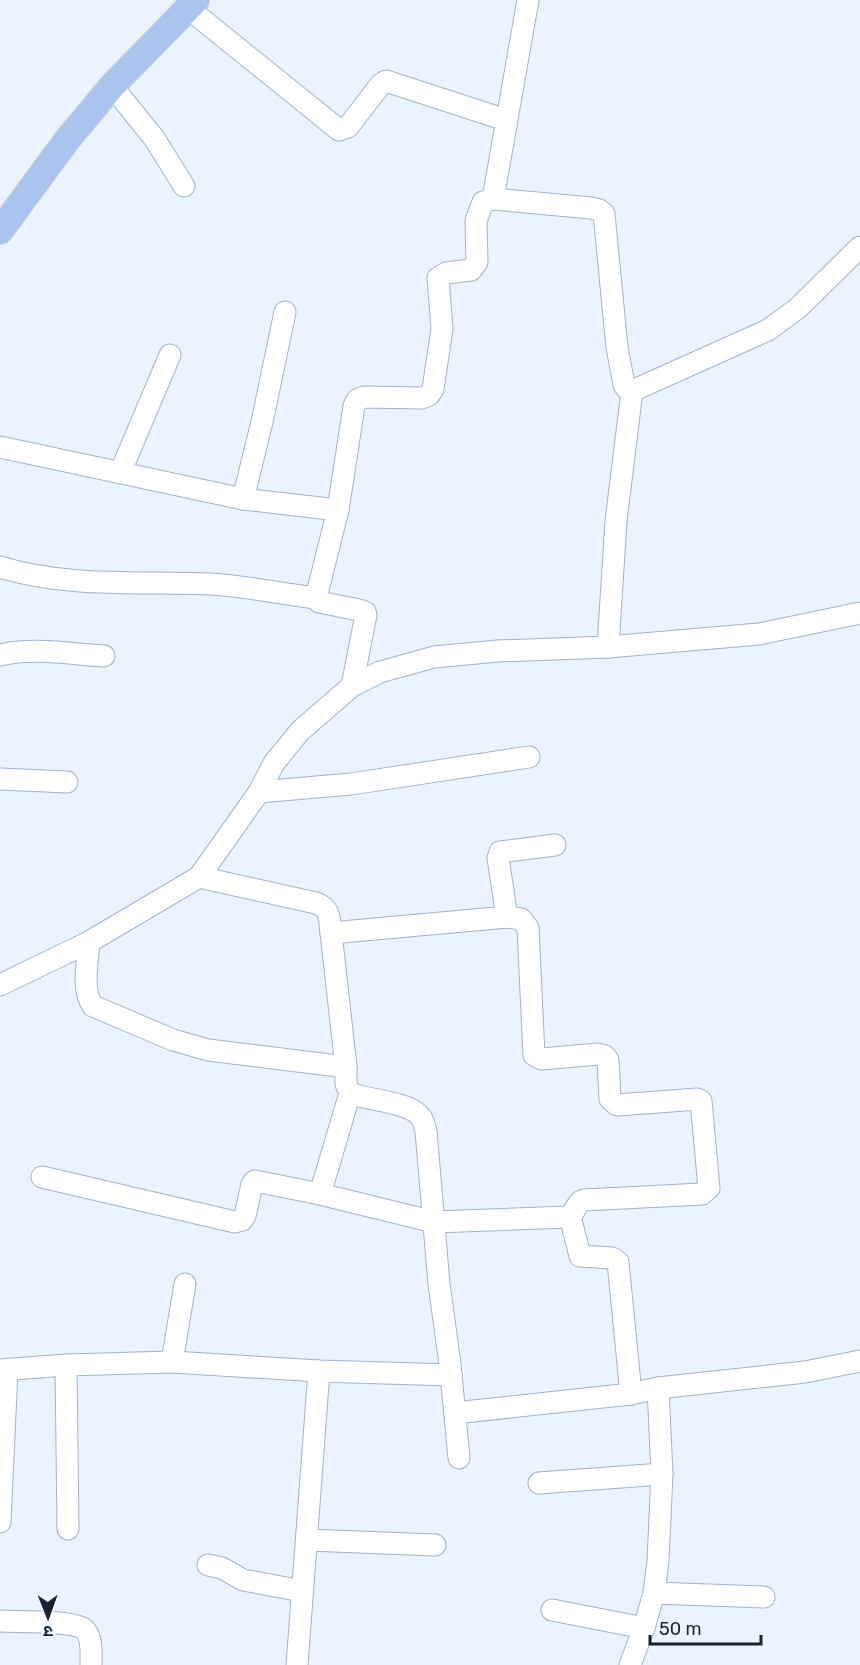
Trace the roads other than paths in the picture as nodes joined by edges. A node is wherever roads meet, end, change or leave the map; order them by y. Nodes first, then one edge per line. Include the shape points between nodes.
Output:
1 (528, 0) edge
2 (192, 4) edge
3 (112, 86) junction
4 (506, 120) junction
5 (184, 186) dead end
6 (493, 198) junction
7 (0, 231) edge
8 (860, 247) edge
9 (285, 312) dead end
10 (170, 355) dead end
11 (632, 391) junction
12 (0, 447) edge
13 (120, 473) junction
14 (243, 499) junction
15 (338, 510) junction
16 (0, 567) edge
17 (316, 598) junction
18 (860, 613) edge
19 (608, 647) junction
20 (0, 655) edge
21 (104, 656) dead end
22 (352, 686) junction
23 (529, 757) dead end
24 (0, 779) edge
25 (67, 782) dead end
26 (259, 792) junction
27 (555, 845) dead end
28 (199, 877) junction
29 (507, 917) junction
30 (331, 933) junction
31 (89, 942) junction
32 (0, 985) edge
33 (346, 1067) junction
34 (350, 1093) junction
35 (42, 1177) dead end
36 (320, 1194) junction
37 (570, 1216) junction
38 (434, 1222) junction
39 (185, 1284) dead end
40 (860, 1361) edge
41 (172, 1362) junction
42 (66, 1365) junction
43 (3, 1370) edge
44 (319, 1371) junction
45 (451, 1375) junction
46 (658, 1389) junction
47 (631, 1394) junction
48 (455, 1413) junction
49 (459, 1458) dead end
50 (662, 1474) junction
51 (539, 1484) dead end
52 (0, 1522) edge
53 (68, 1528) dead end
54 (307, 1540) junction
55 (435, 1545) dead end
56 (208, 1565) dead end
57 (302, 1592) junction
58 (654, 1593) junction
59 (764, 1597) dead end
60 (552, 1610) dead end
61 (0, 1621) edge
62 (644, 1628) junction
63 (91, 1665) edge
64 (297, 1665) edge
65 (630, 1665) edge

1 - 4 street
2 - 3 main road
2 - 4 street via 339,130 348,128 386,81
3 - 5 street via 154,138
3 - 7 main road
4 - 6 street
6 - 11 street via 591,208 604,214 617,347 624,385
6 - 15 street via 483,202 476,221 477,262 471,270 438,278 442,329 429,395 364,397 354,406
8 - 11 street via 798,308 768,330
9 - 14 street
10 - 13 street
11 - 19 street via 616,521
12 - 13 street
13 - 14 street
14 - 15 street
15 - 17 street
16 - 17 street via 41,577 111,583 214,584
17 - 22 street via 366,615
18 - 19 street via 759,634
19 - 22 street via 434,657 380,672
20 - 21 street via 31,652
22 - 26 street via 300,731 274,763
23 - 26 street via 351,784
24 - 25 street
26 - 28 street
27 - 29 street via 500,852
28 - 30 street via 325,906
28 - 31 street
29 - 30 street
29 - 37 street via 521,920 528,928 533,1050 537,1058 605,1056 610,1099 617,1104 698,1099 703,1103 709,1183 706,1192 584,1200
30 - 33 street
31 - 32 street
31 - 33 street via 88,997 93,1006 207,1050
33 - 34 street
34 - 36 street
34 - 38 street via 408,1107 420,1118 426,1131
35 - 36 street via 235,1222 245,1216 255,1181
36 - 38 street
37 - 38 street
37 - 47 street via 580,1256 612,1258 618,1262
38 - 45 street
39 - 41 street
40 - 46 street via 805,1372
41 - 42 street
41 - 44 street
42 - 43 street
42 - 53 street
43 - 52 street
44 - 45 street
44 - 54 street
45 - 48 street
46 - 47 street
46 - 50 street
47 - 48 street
48 - 49 street
50 - 51 street
50 - 58 street
54 - 55 street
54 - 57 street
56 - 57 street via 243,1580
57 - 64 street
58 - 59 street
58 - 62 street
60 - 62 street
61 - 63 street via 74,1624 85,1630 90,1639
62 - 65 street

